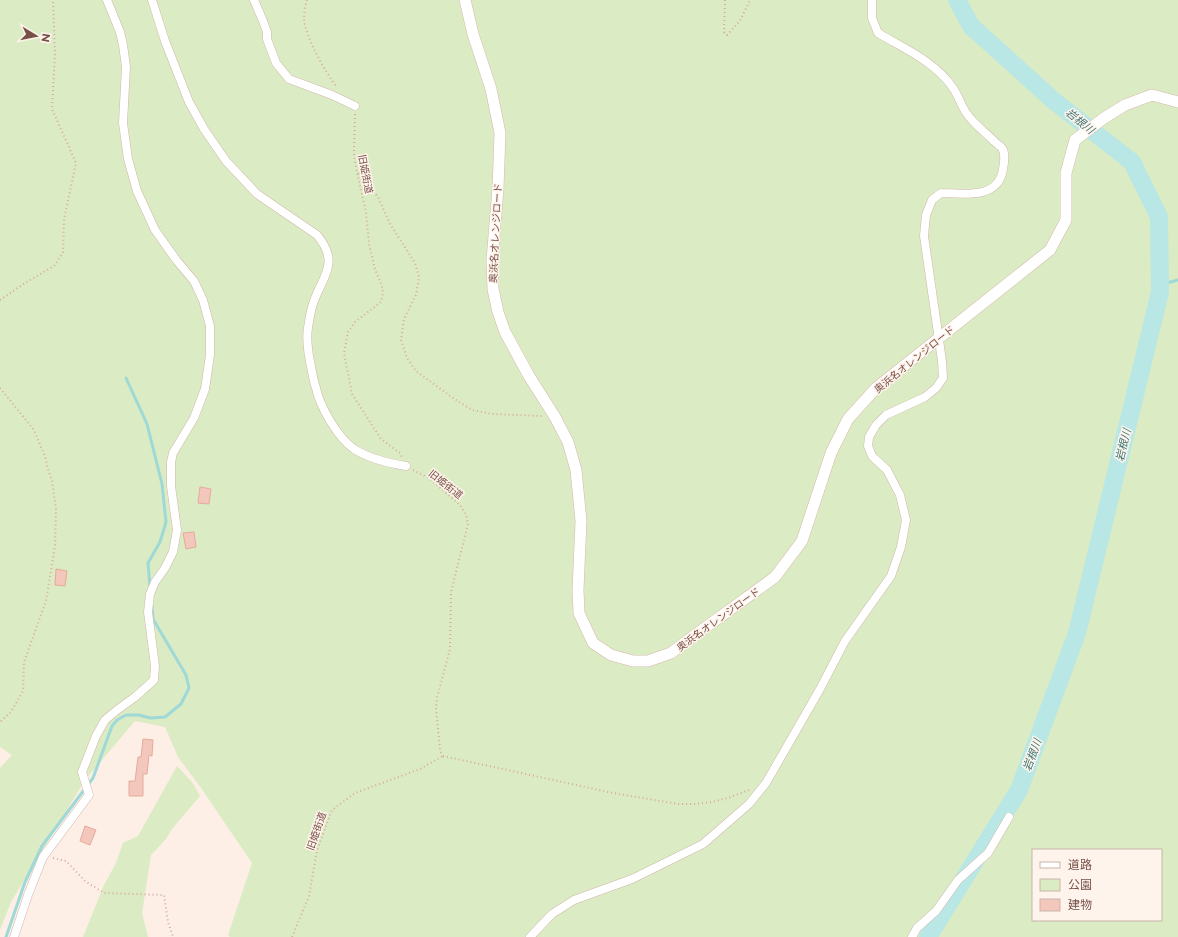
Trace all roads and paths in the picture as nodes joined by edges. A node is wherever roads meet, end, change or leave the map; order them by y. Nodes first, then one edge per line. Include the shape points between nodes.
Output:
1 (54, 0) edge
2 (106, 0) edge
3 (152, 0) edge
4 (254, 0) edge
5 (307, 0) edge
6 (465, 0) edge
7 (725, 0) edge
8 (750, 0) edge
9 (872, 0) edge
10 (340, 90) dead end
11 (1178, 102) edge
12 (355, 106) joint
13 (357, 172) junction
14 (0, 300) edge
15 (938, 339) junction
16 (0, 388) edge
17 (555, 417) junction
18 (406, 466) junction
19 (0, 722) edge
20 (443, 756) junction
21 (766, 783) junction
22 (1009, 817) dead end
23 (43, 857) junction
24 (14, 937) edge
25 (172, 937) edge
26 (292, 937) edge
27 (530, 937) edge
28 (912, 937) edge

1 - 14 path via 52,110 76,163 64,219 63,253 54,266
2 - 23 street via 123,45 126,67 123,123 128,159 137,191 155,230 194,280 203,300 210,326 210,355 205,390 194,418 173,453 171,462 171,486 177,530 173,552 150,594 148,612 155,666 154,680 105,720 82,772 89,795
3 - 18 street via 189,102 226,161 258,194 317,235 327,253 329,262 326,277 312,307 308,349 316,390 330,422 354,449 377,461
4 - 12 street via 276,63 288,79
5 - 10 path via 304,19 309,38 330,80
6 - 17 street, 奥浜名オレンジロード via 491,89 500,133 492,260 493,289 505,332
7 - 8 path via 724,32 727,35 740,21
9 - 15 street via 872,18 878,33 923,59 938,71 953,88 970,119 1002,148 1005,160 1002,176 994,188 983,192 941,193 932,200 926,215 924,236
11 - 15 street, 奥浜名オレンジロード via 1152,95 1125,105 1075,140 1066,173 1066,220 1050,250
12 - 13 path, 旧姫街道 via 354,152
13 - 17 path via 378,197 390,224 415,263 419,277 416,295 404,320 401,340 407,358 416,371 472,410 493,414
13 - 18 path, 旧姫街道 via 369,244 383,293 381,302 355,322 348,332 344,353 352,394 381,439 400,453
15 - 17 street, 奥浜名オレンジロード via 876,388 848,419 831,453 802,541 775,577 671,653 648,661 633,661 611,655 593,643 579,613 581,521 576,470 568,442
15 - 21 street via 943,378 936,388 886,415 869,437 868,446 872,456 887,470 894,482 906,520 901,547 891,576 845,641
16 - 19 path via 34,430 46,459 56,509 55,546 46,601 24,662 23,690 11,712
18 - 20 path, 旧姫街道 via 429,478 460,505 466,514 468,524 451,592 450,649 437,698 440,750
20 - 21 path via 613,793 678,804 696,804 728,798
20 - 26 path, 旧姫街道 via 420,769 355,793 332,810 317,850 309,896
21 - 27 street via 749,804 703,844 632,879 574,900 552,914
22 - 28 street via 988,852 958,880 936,911 917,928
23 - 24 street
23 - 25 path via 66,861 85,881 104,893 164,895

